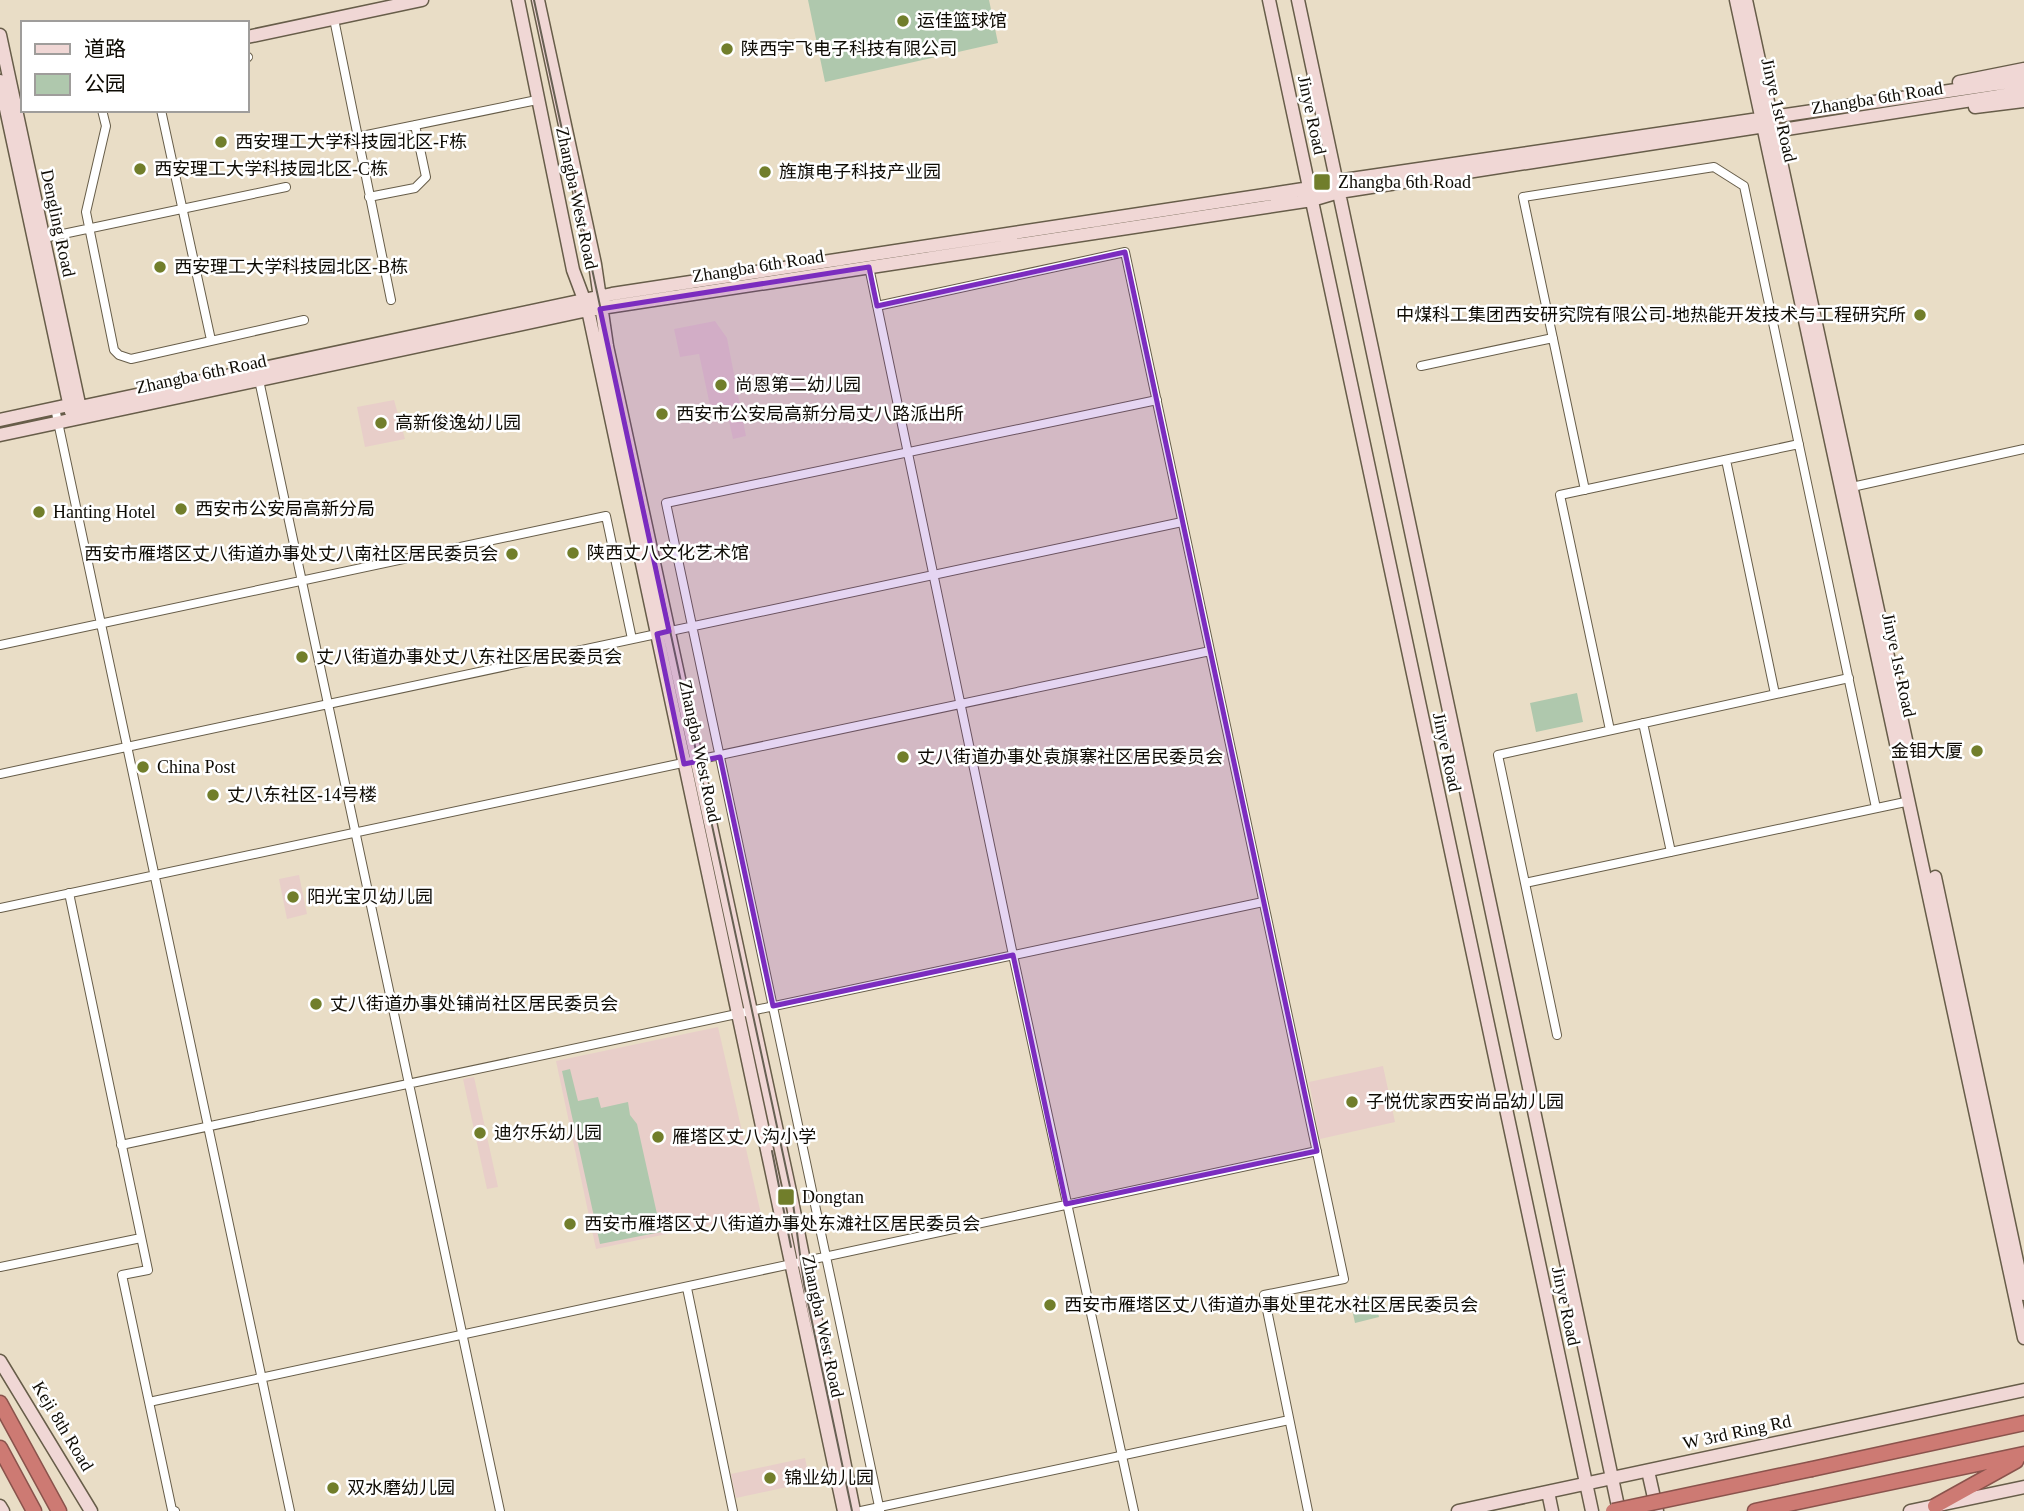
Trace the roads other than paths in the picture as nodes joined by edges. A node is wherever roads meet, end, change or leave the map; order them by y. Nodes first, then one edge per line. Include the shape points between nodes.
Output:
1 (422, 0) edge
2 (518, 0) edge
3 (538, 0) edge
4 (1269, 0) edge
5 (1298, 0) edge
6 (1736, 0) edge
7 (1746, 0) edge
8 (334, 19) junction
9 (0, 35) edge
10 (248, 37) edge
11 (2024, 69) edge
12 (2024, 80) edge
13 (7, 86) edge
14 (1986, 92) junction
15 (2024, 92) edge
16 (1918, 93) junction
17 (532, 101) dead end
18 (2024, 101) edge
19 (102, 112) edge
20 (161, 112) edge
21 (1901, 113) junction
22 (1769, 123) junction
23 (415, 125) junction
24 (357, 137) junction
25 (1338, 186) junction
26 (286, 187) dead end
27 (1311, 194) junction
28 (369, 197) junction
29 (183, 209) junction
30 (88, 229) junction
31 (44, 239) junction
32 (869, 267) junction
33 (391, 300) dead end
34 (593, 304) junction
35 (877, 306) junction
36 (304, 320) dead end
37 (1553, 338) junction
38 (211, 340) junction
39 (1421, 366) dead end
40 (259, 380) junction
41 (1157, 400) junction
42 (55, 408) junction
43 (76, 412) junction
44 (0, 420) edge
45 (59, 422) junction
46 (0, 435) edge
47 (1799, 444) junction
48 (2024, 449) edge
49 (907, 453) junction
50 (1726, 460) junction
51 (1852, 487) junction
52 (1585, 490) junction
53 (1182, 522) junction
54 (933, 575) junction
55 (302, 581) junction
56 (102, 623) junction
57 (692, 627) junction
58 (663, 633) junction
59 (632, 639) junction
60 (0, 645) edge
61 (1210, 651) junction
62 (1849, 678) junction
63 (1775, 694) junction
64 (329, 705) junction
65 (961, 706) junction
66 (1643, 723) junction
67 (1610, 730) junction
68 (129, 746) junction
69 (720, 757) junction
70 (691, 763) junction
71 (0, 775) edge
72 (1910, 801) junction
73 (1876, 808) junction
74 (356, 835) junction
75 (1671, 852) junction
76 (155, 874) junction
77 (1525, 883) junction
78 (69, 893) junction
79 (1263, 902) junction
80 (0, 908) edge
81 (1013, 955) junction
82 (774, 1006) junction
83 (744, 1012) junction
84 (1557, 1035) dead end
85 (409, 1085) junction
86 (209, 1128) junction
87 (121, 1144) junction
88 (1317, 1151) junction
89 (1066, 1204) junction
90 (141, 1238) junction
91 (826, 1257) junction
92 (797, 1264) junction
93 (0, 1267) edge
94 (687, 1289) junction
95 (2024, 1294) edge
96 (462, 1335) junction
97 (2024, 1338) edge
98 (0, 1361) edge
99 (261, 1378) junction
100 (2024, 1390) edge
101 (149, 1402) junction
102 (0, 1403) edge
103 (1289, 1420) junction
104 (2024, 1423) edge
105 (0, 1448) edge
106 (1122, 1455) junction
107 (2024, 1455) edge
108 (1648, 1471) junction
109 (1614, 1478) junction
110 (1586, 1484) junction
111 (2024, 1487) edge
112 (1548, 1492) junction
113 (57, 1502) edge
114 (0, 1506) edge
115 (1935, 1506) junction
116 (880, 1509) edge
117 (3, 1511) edge
118 (34, 1511) edge
119 (70, 1511) edge
120 (91, 1511) edge
121 (175, 1511) edge
122 (290, 1511) edge
123 (500, 1511) edge
124 (733, 1511) edge
125 (844, 1511) edge
126 (854, 1511) edge
127 (861, 1511) edge
128 (1134, 1511) edge
129 (1308, 1511) edge
130 (1458, 1511) edge
131 (1552, 1511) edge
132 (1591, 1511) edge
133 (1613, 1511) edge
134 (1619, 1511) edge
135 (1657, 1511) edge
136 (1755, 1511) edge
137 (1910, 1511) edge

1 - 8 main road
2 - 34 main road, Zhangba West Road via 573,270
3 - 34 main road, Zhangba West Road
4 - 27 main road, Jinye Road
5 - 25 main road, Jinye Road
6 - 22 main road, Jinye 1st Road
7 - 22 main road, Jinye 1st Road
8 - 10 main road
8 - 24 street
9 - 13 main road, Dengling Road
11 - 16 main road
12 - 14 main road, Zhangba 6th Road
13 - 31 main road, Dengling Road
13 - 43 main road, Dengling Road
14 - 15 main road, Zhangba 6th Road
14 - 16 main road, Zhangba 6th Road
14 - 21 main road, Zhangba 6th Road
16 - 22 main road, Zhangba 6th Road
17 - 23 street
18 - 21 main road
19 - 30 street via 106,126 86,212
20 - 29 street
21 - 22 main road, Zhangba 6th Road
22 - 25 main road, Zhangba 6th Road
22 - 51 main road, Jinye 1st Road
22 - 72 main road, Jinye 1st Road
23 - 24 street
23 - 28 street via 426,177 415,188
24 - 28 street
25 - 27 main road, Zhangba 6th Road
25 - 109 main road, Jinye Road
26 - 29 street
27 - 32 main road, Zhangba 6th Road
27 - 34 main road, Zhangba 6th Road
27 - 110 main road, Jinye Road
28 - 33 street
29 - 30 street
29 - 38 street
30 - 31 street
30 - 38 street via 114,350 119,355 131,359
31 - 43 main road, Dengling Road
32 - 34 main road, Zhangba 6th Road
32 - 35 street
34 - 40 main road, Zhangba 6th Road
34 - 43 main road, Zhangba 6th Road
34 - 58 main road, Zhangba West Road
35 - 41 street via 1125,252
35 - 49 street
36 - 38 street
37 - 39 street
37 - 47 street via 1523,197 1714,167 1744,186
37 - 52 street
40 - 43 main road, Zhangba 6th Road
40 - 55 street
41 - 49 street
41 - 53 street
42 - 43 main road, Zhangba 6th Road
42 - 44 main road, Zhangba 6th Road
42 - 45 street
43 - 45 main road, Zhangba 6th Road
45 - 46 main road, Zhangba 6th Road
45 - 56 street
47 - 50 street
47 - 62 street
48 - 51 street
49 - 54 street
49 - 57 street via 666,503
50 - 52 street
50 - 63 street
51 - 95 main road, Jinye 1st Road
52 - 67 street via 1560,495
53 - 54 street
53 - 61 street
54 - 57 street
54 - 65 street
55 - 56 street
55 - 59 street via 606,516
55 - 64 street
56 - 60 street
56 - 68 street
57 - 58 street
57 - 69 street
58 - 59 street
58 - 70 main road, Zhangba West Road
59 - 64 street
61 - 65 street
61 - 79 street
62 - 63 street
62 - 73 street
63 - 66 street
64 - 68 street
64 - 74 street
65 - 69 street
65 - 81 street
66 - 67 street
66 - 75 street
67 - 77 street via 1498,755
68 - 71 street
68 - 76 street
69 - 70 street
69 - 82 street
70 - 74 street
70 - 83 main road, Zhangba West Road
72 - 73 street
72 - 97 main road, Jinye 1st Road
73 - 75 street
74 - 76 street
74 - 85 street
75 - 77 street
76 - 78 street
76 - 86 street
77 - 84 street
78 - 80 street
78 - 87 street
79 - 81 street
79 - 88 street
81 - 82 street
81 - 89 street
82 - 83 street
82 - 91 street
83 - 85 street
83 - 92 main road, Zhangba West Road
85 - 86 street
85 - 96 street
86 - 87 street
86 - 99 street
87 - 90 street
88 - 89 street
88 - 103 street via 1344,1279 1264,1295
89 - 91 street
89 - 106 street
90 - 93 street
90 - 101 street via 148,1270 122,1275
91 - 92 street
91 - 116 street
92 - 94 street
92 - 125 main road, Zhangba West Road
92 - 126 main road, Zhangba West Road
94 - 96 street
94 - 124 street
96 - 99 street
96 - 123 street
98 - 120 main road, Keji 8th Road
99 - 101 street
99 - 122 street
100 - 108 main road, W 3rd Ring Rd
101 - 121 street
102 - 113 highway
103 - 106 street
103 - 129 street
104 - 133 highway, bridge
105 - 118 highway
106 - 116 street
106 - 128 street
107 - 115 highway
107 - 136 highway
108 - 109 main road, W 3rd Ring Rd
108 - 135 main road
109 - 110 main road, W 3rd Ring Rd
109 - 134 main road, Jinye Road
110 - 112 main road, W 3rd Ring Rd
110 - 132 main road, Jinye Road
111 - 115 main road
112 - 130 main road, W 3rd Ring Rd
112 - 131 main road
113 - 119 highway
114 - 117 main road
115 - 137 main road
116 - 127 street

